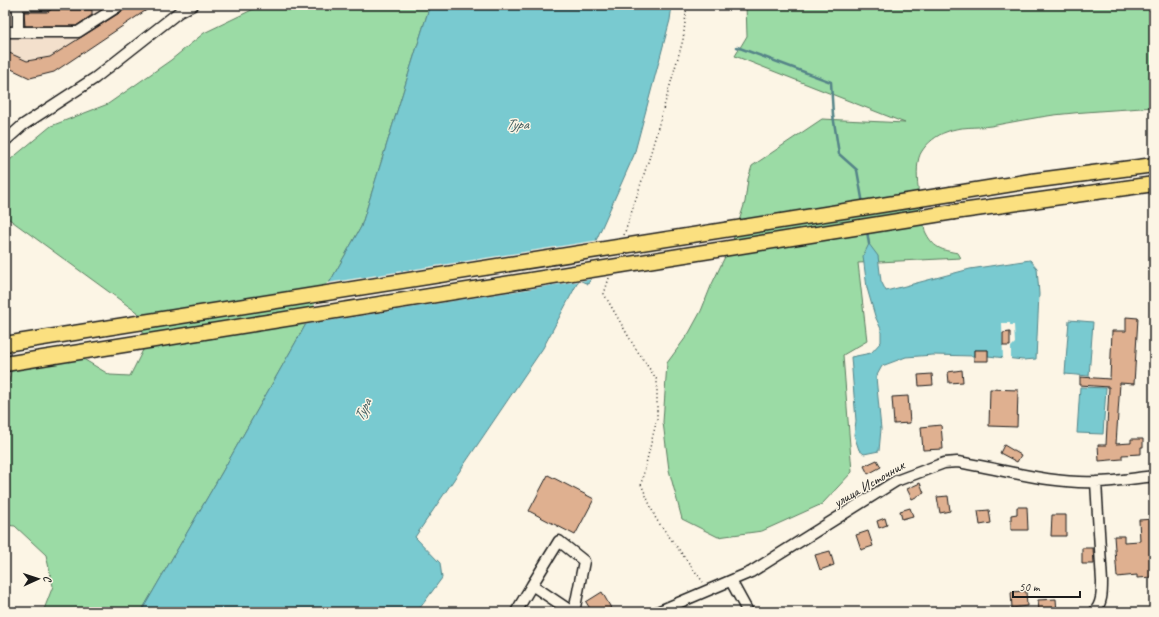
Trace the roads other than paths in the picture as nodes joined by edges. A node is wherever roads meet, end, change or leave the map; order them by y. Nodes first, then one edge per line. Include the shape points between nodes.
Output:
1 (6, 5) edge
2 (18, 5) edge
3 (47, 5) edge
4 (120, 5) edge
5 (193, 5) edge
6 (5, 32) edge
7 (18, 32) junction
8 (5, 141) edge
9 (1154, 165) edge
10 (1154, 186) edge
11 (5, 344) edge
12 (5, 364) edge
13 (1154, 476) edge
14 (1096, 482) junction
15 (730, 581) junction
16 (532, 585) junction
17 (516, 612) edge
18 (573, 612) edge
19 (657, 612) edge
20 (748, 612) edge
21 (1094, 612) edge

1 - 2 street
2 - 3 street
2 - 7 street
4 - 7 street via 78,32
5 - 8 street via 179,12 95,78 23,125
6 - 7 street
9 - 11 highway, bridge via 1031,181
10 - 12 highway, bridge via 954,212
13 - 14 street, улица Источник
14 - 15 street, улица Источник via 1037,478 957,462 944,463 896,482 751,572
14 - 21 street via 1102,597
15 - 19 street, улица Источник
15 - 20 street
16 - 17 street
16 - 18 street
16 - 18 street via 559,541 584,561

